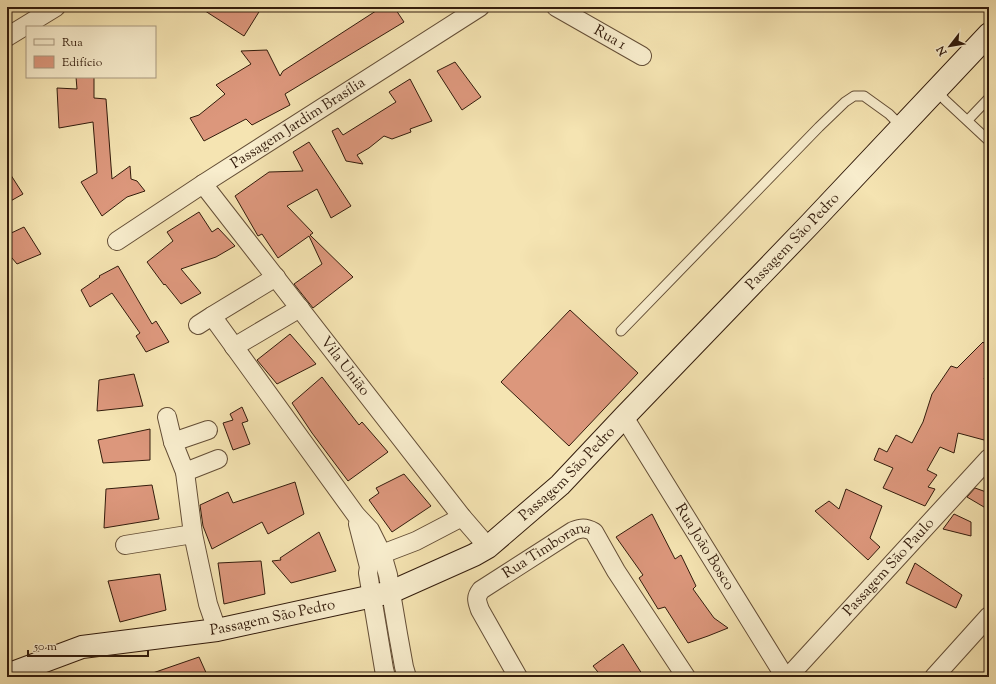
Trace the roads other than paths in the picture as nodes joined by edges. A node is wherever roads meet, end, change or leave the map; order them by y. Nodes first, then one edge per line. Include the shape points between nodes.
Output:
1 (56, 7) edge
2 (480, 7) edge
3 (556, 7) edge
4 (989, 34) edge
5 (7, 37) edge
6 (642, 56) dead end
7 (936, 90) junction
8 (989, 98) edge
9 (968, 120) junction
10 (902, 127) junction
11 (989, 141) edge
12 (203, 184) junction
13 (116, 241) dead end
14 (276, 277) junction
15 (300, 308) junction
16 (620, 331) dead end
17 (234, 347) junction
18 (167, 417) dead end
19 (624, 417) junction
20 (208, 430) dead end
21 (173, 442) junction
22 (989, 458) edge
23 (218, 459) dead end
24 (185, 472) junction
25 (982, 477) edge
26 (356, 515) junction
27 (462, 517) junction
28 (193, 534) junction
29 (124, 545) dead end
30 (488, 547) junction
31 (382, 554) junction
32 (382, 594) junction
33 (989, 616) edge
34 (217, 630) junction
35 (406, 672) edge
36 (385, 673) edge
37 (7, 675) edge
38 (518, 677) edge
39 (686, 677) edge
40 (785, 677) edge
41 (788, 677) edge
42 (935, 677) edge

1 - 5 street
2 - 12 street, Passagem Jardim Brasília
3 - 6 street, Rua 1
4 - 7 street, Passagem São Pedro
7 - 9 lane
7 - 10 street, Passagem São Pedro
8 - 9 lane
9 - 11 lane
10 - 16 lane via 864,96 854,96 845,102
10 - 19 street, Passagem São Pedro
12 - 13 street, Passagem Jardim Brasília
12 - 14 street, Vila União
14 - 15 street, Vila União
14 - 17 street via 205,320
15 - 17 street
15 - 27 street, Vila União
17 - 26 street
18 - 21 street
19 - 30 street, Passagem São Pedro via 560,485
19 - 40 street, Rua João Bosco
20 - 21 street
21 - 24 street
22 - 25 street, Passagem São Paulo
23 - 24 street
24 - 28 street
25 - 41 street, Passagem São Paulo
26 - 31 street via 370,530
26 - 32 street via 369,567 368,573
27 - 30 street, Vila União
27 - 31 street via 416,541
28 - 29 street
28 - 34 street via 208,604
30 - 32 street, Passagem São Pedro
31 - 32 street via 388,575
32 - 34 street, Passagem São Pedro
32 - 35 street via 398,634
32 - 36 street
33 - 42 street
34 - 37 street, Passagem São Pedro via 82,647
35 - 36 street
38 - 39 street, Rua Timborana via 480,610 477,595 566,535 581,528 594,532

